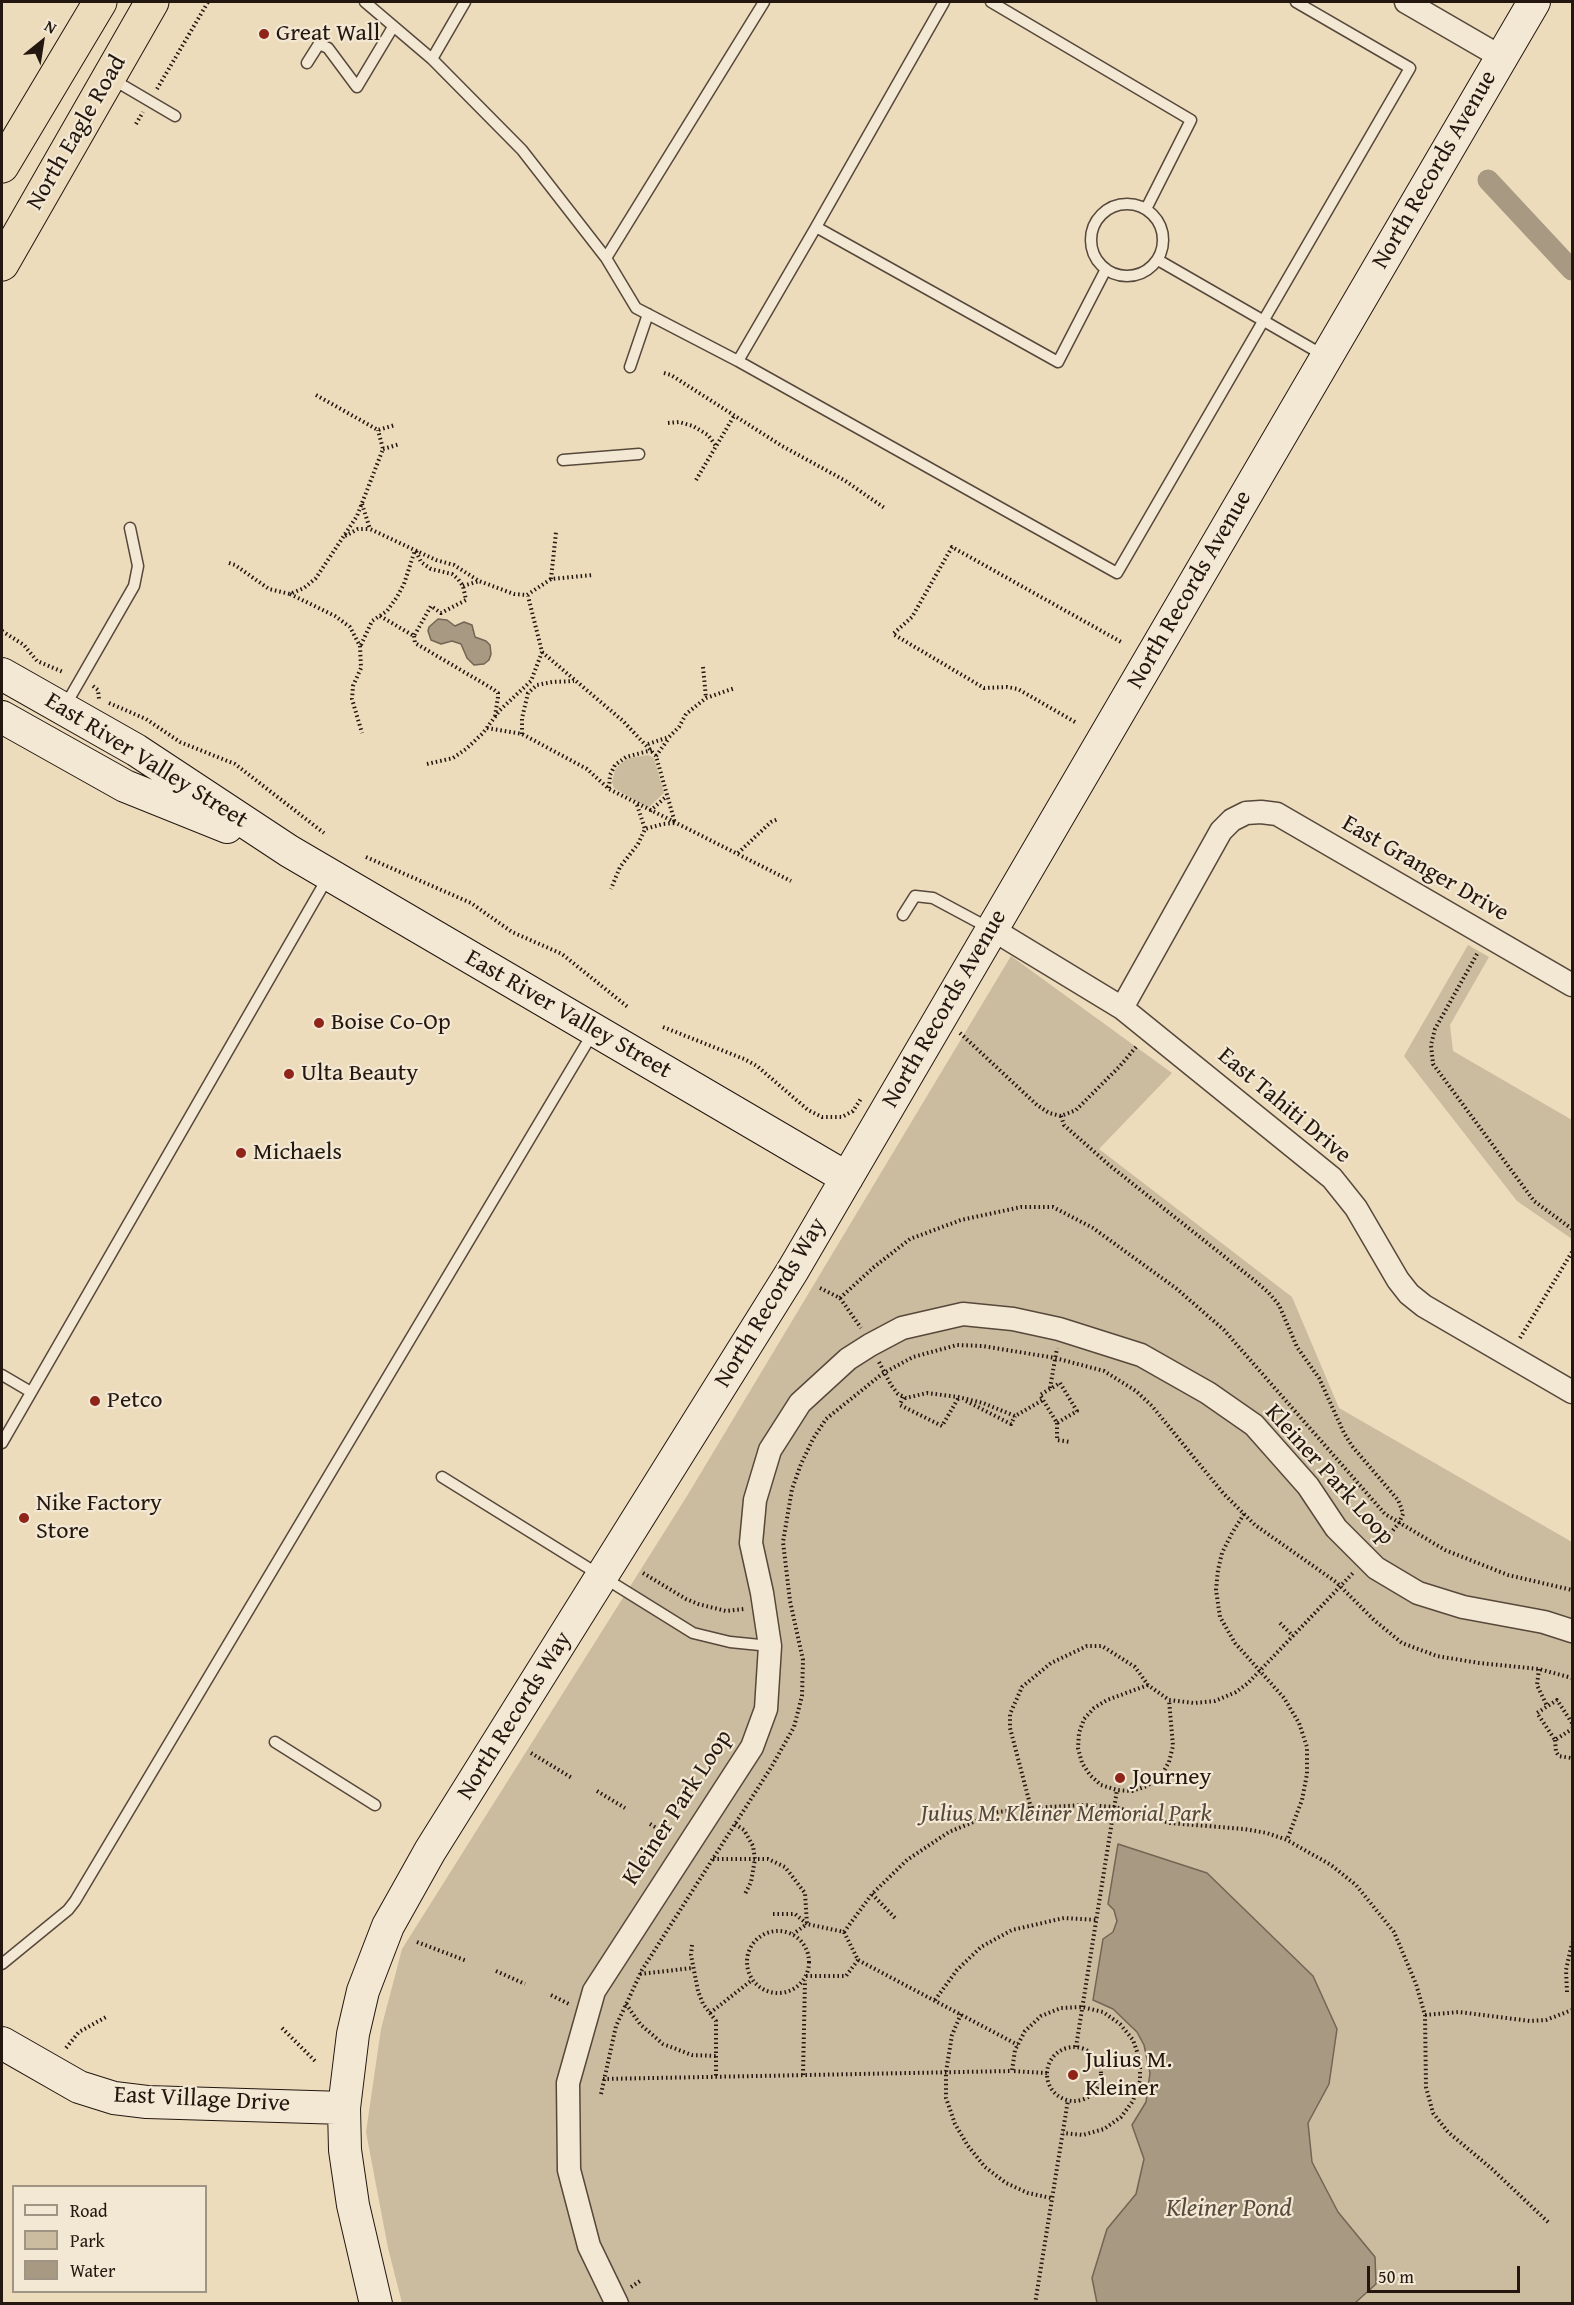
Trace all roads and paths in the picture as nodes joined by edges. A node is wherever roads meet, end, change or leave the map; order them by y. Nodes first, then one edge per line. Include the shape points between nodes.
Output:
1 (100, 2) edge
2 (152, 2) edge
3 (208, 2) edge
4 (365, 2) edge
5 (465, 2) edge
6 (764, 2) edge
7 (944, 2) edge
8 (991, 2) edge
9 (1296, 2) edge
10 (1406, 2) edge
11 (1534, 2) edge
12 (393, 27) junction
13 (1501, 57) junction
14 (432, 59) junction
15 (308, 63) dead end
16 (109, 78) junction
17 (157, 90) dead end
18 (143, 112) dead end
19 (175, 116) dead end
20 (136, 124) dead end
21 (2, 166) edge
22 (1146, 209) junction
23 (816, 227) junction
24 (606, 258) junction
25 (1158, 260) junction
26 (2, 264) edge
27 (1106, 269) junction
28 (648, 315) junction
29 (1263, 320) junction
30 (1326, 357) junction
31 (738, 361) junction
32 (630, 367) dead end
33 (664, 373) dead end
34 (316, 395) dead end
35 (734, 416) junction
36 (668, 423) dead end
37 (395, 425) dead end
38 (378, 430) junction
39 (400, 444) dead end
40 (716, 446) junction
41 (383, 449) junction
42 (639, 454) dead end
43 (563, 460) dead end
44 (696, 480) dead end
45 (362, 504) junction
46 (886, 509) dead end
47 (130, 528) dead end
48 (370, 529) junction
49 (556, 532) dead end
50 (345, 536) junction
51 (415, 550) junction
52 (229, 563) dead end
53 (593, 574) dead end
54 (551, 579) junction
55 (479, 581) junction
56 (463, 586) junction
57 (290, 594) junction
58 (528, 596) dead end
59 (380, 616) junction
60 (2, 631) edge
61 (414, 636) junction
62 (1123, 644) dead end
63 (360, 646) junction
64 (542, 652) junction
65 (703, 667) dead end
66 (63, 672) dead end
67 (2, 674) edge
68 (531, 681) junction
69 (574, 681) junction
70 (537, 685) junction
71 (92, 686) dead end
72 (735, 688) dead end
73 (706, 698) junction
74 (63, 709) junction
75 (495, 717) junction
76 (1076, 722) dead end
77 (6, 723) edge
78 (487, 728) junction
79 (362, 733) dead end
80 (522, 734) junction
81 (669, 737) junction
82 (647, 744) junction
83 (652, 750) junction
84 (656, 756) junction
85 (426, 764) dead end
86 (609, 789) junction
87 (668, 796) junction
88 (636, 803) junction
89 (650, 811) junction
90 (778, 819) dead end
91 (675, 823) junction
92 (645, 829) junction
93 (324, 832) dead end
94 (288, 851) junction
95 (738, 853) junction
96 (366, 857) dead end
97 (329, 875) junction
98 (791, 881) dead end
99 (611, 889) dead end
100 (903, 915) dead end
101 (992, 929) junction
102 (1479, 951) dead end
103 (1572, 985) edge
104 (629, 1008) dead end
105 (1122, 1008) junction
106 (663, 1027) dead end
107 (595, 1030) junction
108 (959, 1033) dead end
109 (1140, 1041) dead end
110 (867, 1089) dead end
111 (1061, 1116) junction
112 (847, 1178) junction
113 (1572, 1229) edge
114 (1572, 1252) edge
115 (820, 1288) dead end
116 (861, 1328) dead end
117 (1520, 1339) dead end
118 (1059, 1341) dead end
119 (1055, 1358) junction
120 (884, 1372) junction
121 (2, 1375) edge
122 (1050, 1389) junction
123 (31, 1392) junction
124 (1572, 1392) edge
125 (958, 1396) junction
126 (903, 1397) junction
127 (1043, 1400) junction
128 (1015, 1416) junction
129 (1057, 1423) junction
130 (1070, 1442) dead end
131 (2, 1443) edge
132 (442, 1477) dead end
133 (1244, 1514) junction
134 (1378, 1548) dead end
135 (1355, 1572) dead end
136 (643, 1573) dead end
137 (602, 1576) junction
138 (1341, 1586) junction
139 (746, 1609) dead end
140 (1280, 1623) dead end
141 (1572, 1631) edge
142 (1293, 1636) junction
143 (770, 1646) junction
144 (1539, 1669) junction
145 (1259, 1672) junction
146 (1572, 1677) edge
147 (1148, 1685) junction
148 (1169, 1700) junction
149 (1547, 1706) junction
150 (1572, 1723) edge
151 (1572, 1729) edge
152 (1555, 1740) junction
153 (274, 1742) dead end
154 (531, 1752) dead end
155 (1571, 1758) dead end
156 (572, 1778) dead end
157 (1117, 1790) junction
158 (597, 1791) dead end
159 (375, 1805) dead end
160 (1115, 1807) junction
161 (625, 1808) dead end
162 (1031, 1808) junction
163 (650, 1824) dead end
164 (735, 1824) junction
165 (668, 1835) dead end
166 (1287, 1839) junction
167 (712, 1859) junction
168 (755, 1859) junction
169 (745, 1894) dead end
170 (872, 1894) junction
171 (773, 1914) dead end
172 (895, 1918) dead end
173 (1097, 1920) junction
174 (807, 1924) junction
175 (844, 1932) junction
176 (793, 1934) junction
177 (417, 1942) dead end
178 (1572, 1943) edge
179 (692, 1946) dead end
180 (858, 1960) junction
181 (467, 1961) dead end
182 (2, 1964) edge
183 (692, 1968) junction
184 (496, 1971) dead end
185 (640, 1974) junction
186 (806, 1978) junction
187 (752, 1980) junction
188 (525, 1984) dead end
189 (1567, 1992) dead end
190 (551, 1995) dead end
191 (935, 2000) junction
192 (626, 2003) junction
193 (570, 2004) dead end
194 (1082, 2007) junction
195 (1572, 2010) edge
196 (710, 2013) junction
197 (961, 2014) junction
198 (1425, 2015) junction
199 (106, 2017) dead end
200 (611, 2018) dead end
201 (618, 2020) junction
202 (282, 2028) dead end
203 (2, 2043) edge
204 (1018, 2045) junction
205 (1076, 2047) junction
206 (66, 2048) dead end
207 (716, 2056) junction
208 (316, 2062) dead end
209 (1012, 2071) junction
210 (946, 2072) junction
211 (1047, 2073) junction
212 (803, 2075) junction
213 (716, 2077) junction
214 (603, 2079) junction
215 (601, 2094) dead end
216 (1068, 2100) junction
217 (344, 2108) junction
218 (1063, 2133) junction
219 (1051, 2198) junction
220 (1549, 2223) dead end
221 (640, 2281) dead end
222 (624, 2296) edge
223 (376, 2304) edge
224 (1035, 2304) edge

1 - 21 highway, North Eagle Road
2 - 16 highway, North Eagle Road
3 - 17 path
4 - 12 lane
5 - 14 lane
6 - 24 lane
7 - 23 lane
8 - 22 lane via 1191,120
9 - 29 lane via 1410,68
10 - 13 street
11 - 13 street, North Records Avenue
12 - 14 lane
12 - 15 lane via 357,87 328,48 319,44
13 - 30 street, North Records Avenue
14 - 24 lane via 522,150
16 - 19 lane
16 - 26 highway, North Eagle Road
18 - 20 path
22 - 25 lane via 1155,216 1164,238
22 - 27 lane via 1123,204 1106,212 1094,225 1092,249
23 - 27 lane via 1058,362
23 - 31 lane
24 - 28 lane via 636,308
25 - 27 lane via 1140,274 1129,276
25 - 29 lane
28 - 31 lane
28 - 32 lane
29 - 30 lane
29 - 31 lane via 1117,573
30 - 101 street, North Records Avenue
33 - 35 path
34 - 38 path
35 - 40 path
35 - 46 path
36 - 40 path via 693,426 708,435
37 - 38 path
38 - 41 path
39 - 41 path
40 - 44 path
41 - 45 path
42 - 43 lane
45 - 48 path
45 - 50 path
47 - 74 lane via 138,566 134,586
48 - 50 path
48 - 51 path
49 - 54 path
50 - 57 path via 316,578
51 - 55 path via 454,565
51 - 56 path via 421,562 452,574
51 - 59 path via 404,584
52 - 57 path via 269,589
53 - 54 path
54 - 55 path via 527,596
55 - 56 path
56 - 61 path via 466,600 441,614 430,606
57 - 63 path via 350,627
58 - 64 path
59 - 61 path
59 - 63 path via 372,621
60 - 66 path via 24,645 37,661
61 - 75 path via 415,643 498,693
62 - 76 path via 952,547 912,617 893,634 984,688 1018,689
63 - 79 path via 361,668 352,699
64 - 68 path
64 - 69 path
65 - 73 path
67 - 74 street, East River Valley Street
68 - 70 path
68 - 75 path
69 - 70 path
69 - 82 path
70 - 80 path via 524,704
71 - 93 path via 98,690 99,700 135,712 180,742 235,764
72 - 73 path
73 - 81 path
74 - 94 street, East River Valley Street via 136,750
75 - 78 path
77 - 94 street, East River Valley Street via 125,786
78 - 80 path
78 - 85 path via 453,758
80 - 86 path via 587,769
81 - 82 path
81 - 84 path
82 - 83 path
83 - 84 path
83 - 86 path via 626,757 615,765
84 - 87 path
86 - 88 path
87 - 89 path
87 - 91 path
88 - 89 path
88 - 92 path
89 - 91 path
90 - 95 path
91 - 92 path
91 - 95 path
92 - 99 path via 620,867
94 - 97 street, East River Valley Street
95 - 98 path
96 - 104 path via 471,903 512,932 562,954
97 - 107 street, East River Valley Street
97 - 123 lane
100 - 101 lane via 915,896 933,898
101 - 105 street, East Tahiti Drive
101 - 112 street, North Records Avenue
102 - 113 path via 1435,1029 1431,1045 1433,1064 1534,1201
103 - 105 street, East Granger Drive via 1277,814 1261,812 1246,813 1221,831
105 - 124 street, East Tahiti Drive via 1332,1178 1356,1208 1409,1294
106 - 110 path via 757,1066 808,1110 822,1117 842,1117 853,1111
107 - 112 street, East River Valley Street
107 - 182 lane via 75,1901
108 - 111 path via 1036,1105
109 - 111 path via 1076,1110
111 - 134 path via 1064,1125 1108,1166 1236,1265 1279,1305 1344,1433 1401,1507 1399,1523
112 - 137 street, North Records Way
114 - 117 path
115 - 116 path via 840,1298
118 - 119 path
119 - 120 path via 957,1345 913,1357
119 - 122 path
119 - 133 path via 1104,1371 1136,1391
120 - 126 path
120 - 164 path via 826,1419 792,1489 783,1542 803,1660 802,1696 794,1727
121 - 123 lane
122 - 127 path via 1040,1395
122 - 129 path via 1060,1383 1077,1411
123 - 131 lane
125 - 126 path via 927,1393
125 - 126 path via 942,1426 900,1405
125 - 128 path
125 - 128 path via 1011,1424
127 - 128 path
127 - 129 path
129 - 130 path via 1057,1440
132 - 137 lane
133 - 138 path
133 - 145 path via 1222,1553 1216,1590 1220,1617
135 - 138 path
136 - 139 path via 698,1604 726,1611
137 - 143 lane via 693,1633
137 - 217 street, North Records Way via 424,1861 388,1926 358,2012
138 - 142 path
138 - 144 path via 1402,1642 1437,1656
140 - 142 path
141 - 143 street, Kleiner Park Loop via 1418,1593 1376,1568 1336,1528 1308,1486 1254,1425 1141,1354 1059,1329 963,1314 902,1328 848,1359 800,1403 770,1450 755,1500 751,1543
142 - 145 path
143 - 222 street, Kleiner Park Loop via 766,1709 752,1747 594,1991 568,2084 569,2170 589,2246
144 - 146 path
144 - 149 path via 1538,1685
145 - 148 path via 1236,1692 1215,1701
145 - 166 path via 1284,1698 1307,1747 1308,1774
147 - 148 path
147 - 157 path via 1094,1708 1079,1733 1078,1748 1090,1775 1101,1785
147 - 162 path via 1135,1667 1116,1653 1102,1646 1087,1646 1051,1663 1022,1687 1010,1714 1010,1728
148 - 157 path via 1173,1746 1161,1776 1148,1786
149 - 150 path via 1557,1700
149 - 152 path via 1537,1713
151 - 152 path
152 - 155 path via 1559,1756
153 - 159 lane
154 - 156 path
157 - 160 path
158 - 161 path
160 - 162 path
160 - 166 path via 1170,1823 1244,1829
160 - 173 path
162 - 170 path via 998,1812 950,1832 907,1860
163 - 165 path
164 - 167 path
164 - 168 path via 744,1830
166 - 198 path via 1331,1865 1373,1903 1394,1932
167 - 168 path
167 - 185 path
168 - 169 path
168 - 174 path via 768,1859 785,1867 805,1893
170 - 172 path
170 - 175 path
171 - 174 path via 795,1914
173 - 191 path via 1064,1918 1012,1930 981,1947 957,1970
173 - 194 path
174 - 175 path
174 - 176 path
175 - 180 path
176 - 186 path via 807,1949 810,1959
176 - 187 path via 773,1931 755,1941 747,1960
177 - 181 path
178 - 189 path via 1566,1970
179 - 183 path
180 - 186 path via 846,1976
180 - 191 path
183 - 185 path
183 - 196 path
184 - 188 path
185 - 192 path
186 - 187 path via 798,1987 778,1994
186 - 212 path
187 - 196 path
190 - 193 path
191 - 197 path
192 - 201 path
192 - 207 path via 640,2024 663,2044 692,2055
194 - 204 path via 1061,2008 1041,2016 1025,2031
194 - 205 path
194 - 218 path via 1103,2012 1133,2040 1140,2060 1140,2081 1121,2117 1104,2129
195 - 198 path via 1546,2020 1530,2021 1459,2012
196 - 207 path via 716,2021
197 - 204 path
197 - 210 path via 952,2035
198 - 220 path via 1426,2087 1433,2113 1448,2132
199 - 206 path via 79,2032
200 - 201 path
201 - 214 path
202 - 208 path
203 - 217 street, East Village Drive via 79,2087 114,2098
204 - 209 path
205 - 211 path via 1067,2047 1052,2057
205 - 216 path via 1085,2049 1098,2061 1100,2078 1098,2086 1085,2098
207 - 213 path
209 - 210 path
209 - 211 path
210 - 212 path
210 - 219 path via 946,2098 955,2124 985,2167 1006,2183
211 - 216 path via 1052,2090
212 - 213 path
213 - 214 path
214 - 215 path
216 - 218 path
217 - 223 street, North Records Way via 353,2205
218 - 219 path
219 - 224 path
221 - 222 path

